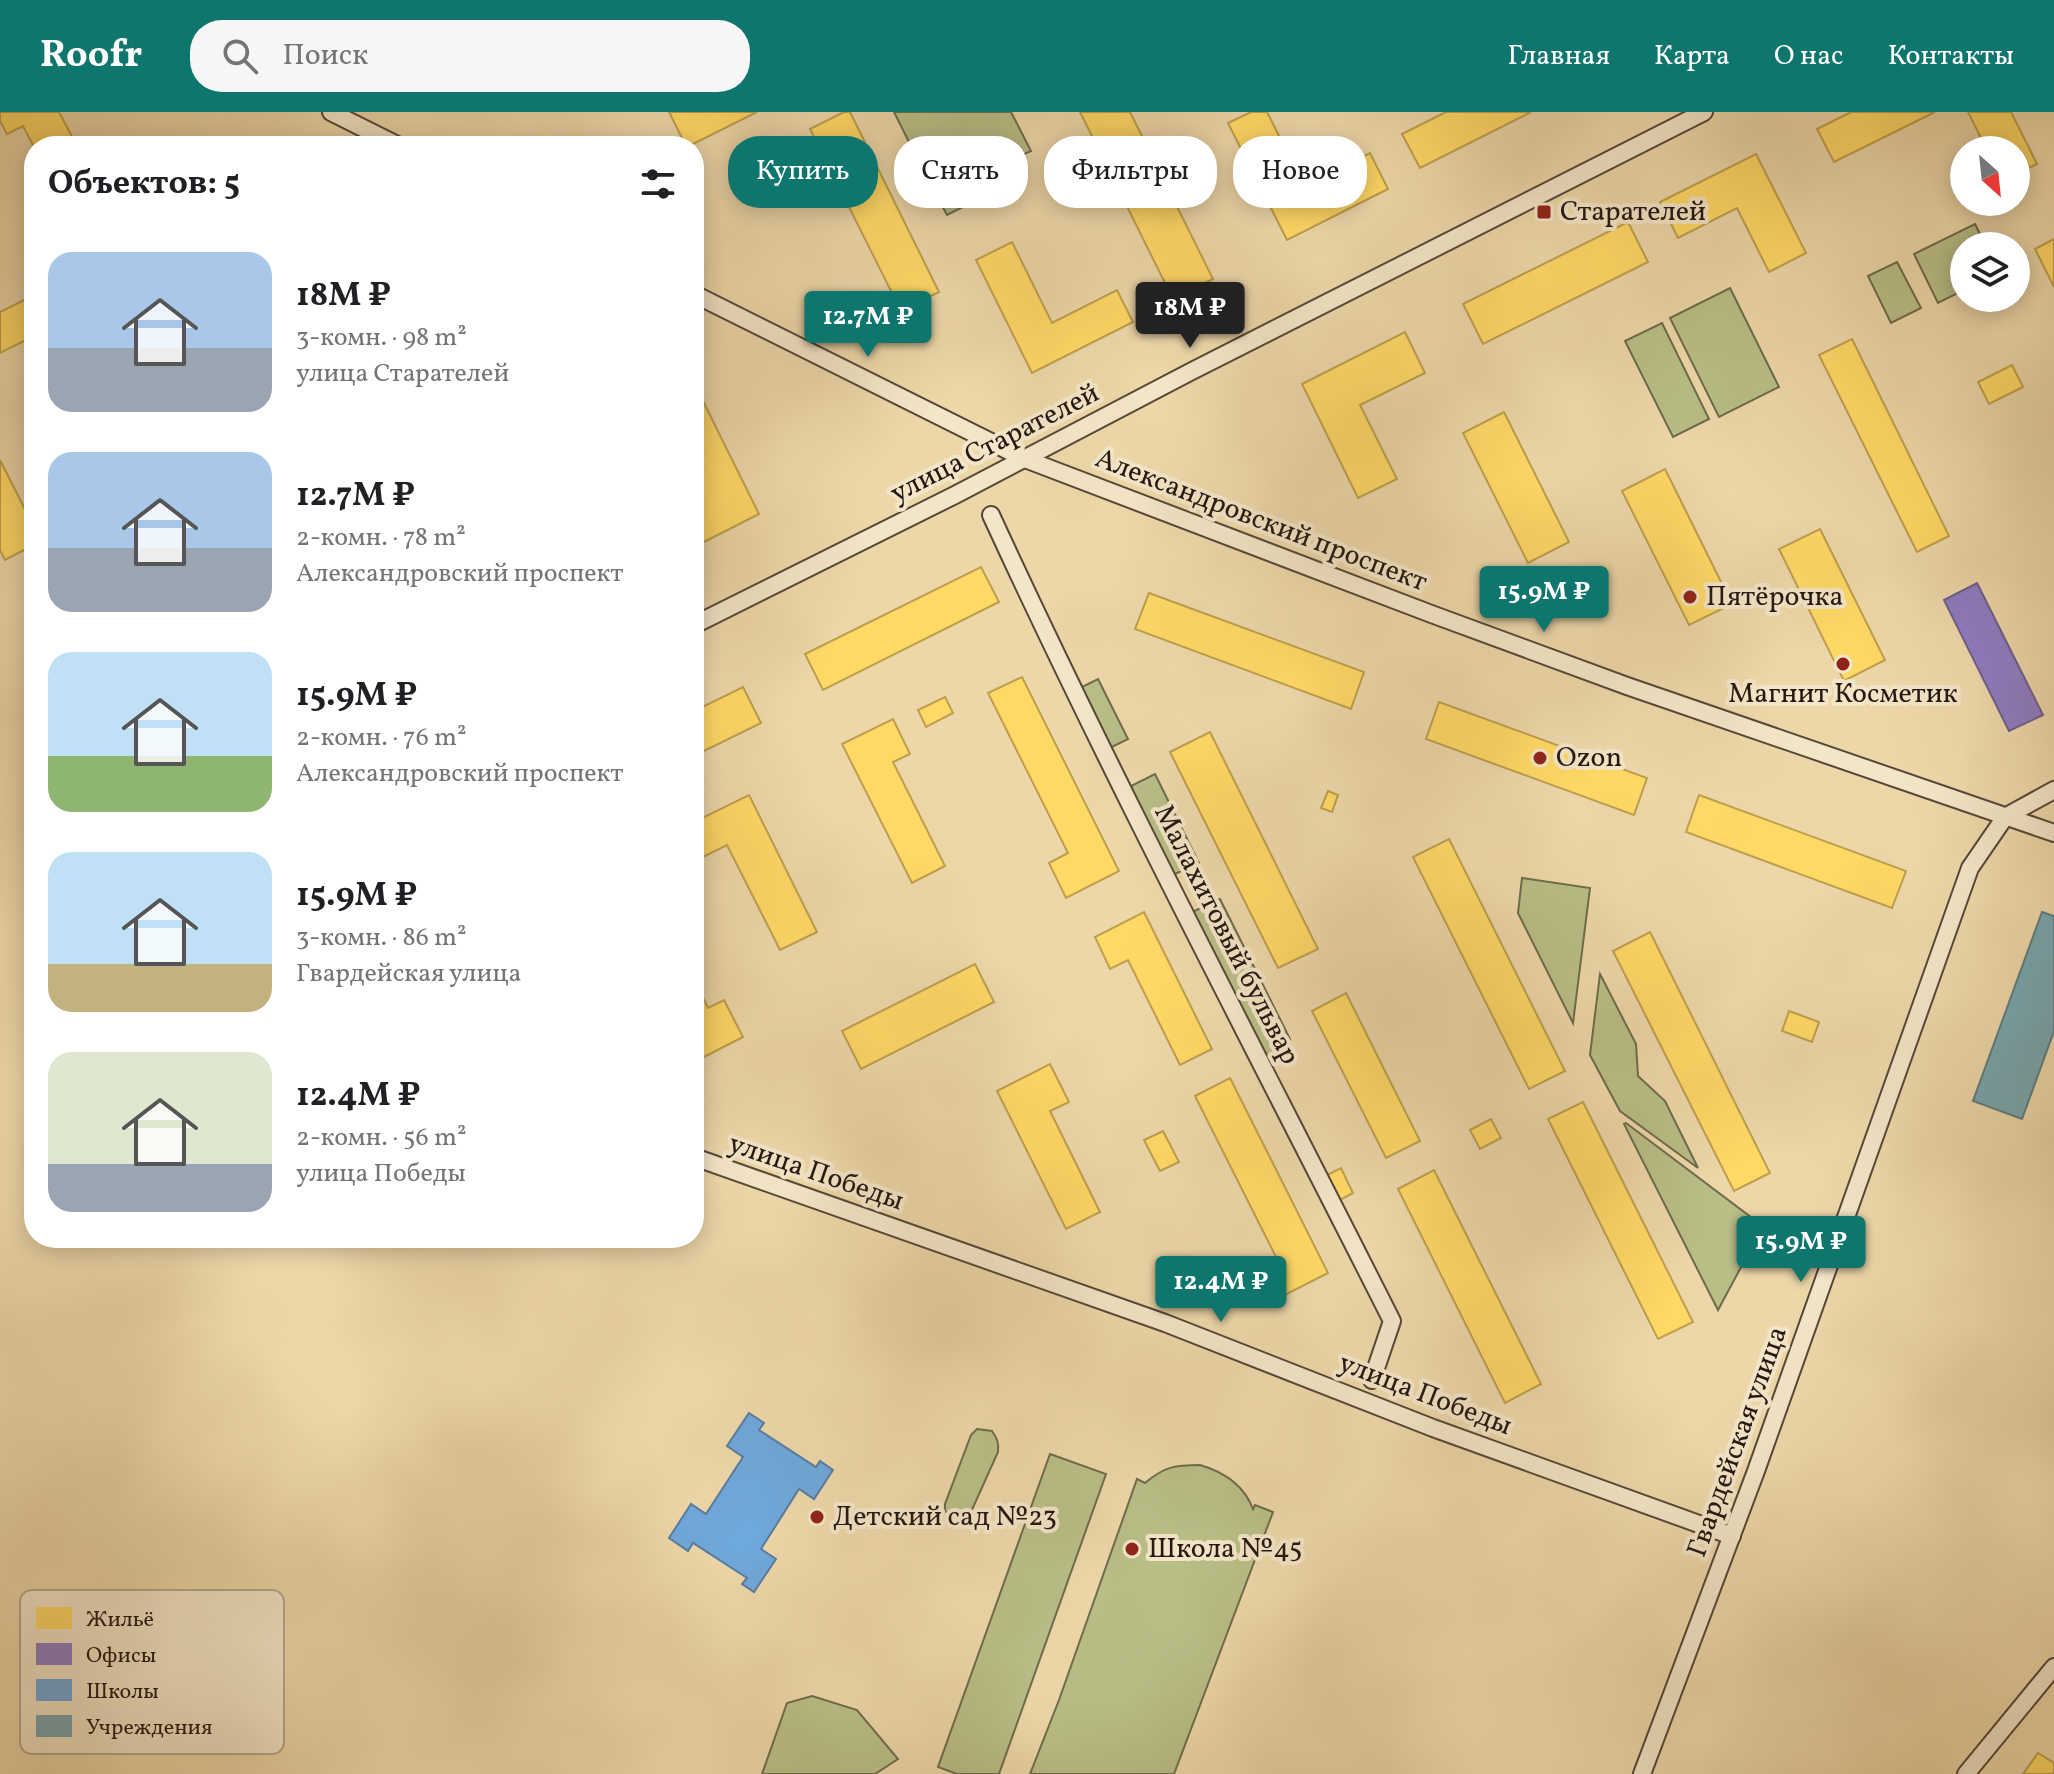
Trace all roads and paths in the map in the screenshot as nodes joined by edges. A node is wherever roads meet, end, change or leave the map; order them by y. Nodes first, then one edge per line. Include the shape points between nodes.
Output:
1 (331, 112) edge
2 (1704, 112) edge
3 (379, 136) edge
4 (704, 299) edge
5 (1025, 459) junction
6 (991, 515) dead end
7 (704, 620) edge
8 (2054, 790) edge
9 (2005, 817) junction
10 (2054, 833) edge
11 (704, 1161) edge
12 (1372, 1380) dead end
13 (1732, 1536) junction
14 (2054, 1667) edge
15 (1642, 1774) edge
16 (1966, 1774) edge

1 - 3 street
2 - 5 street, улица Старателей
4 - 5 street, Александровский проспект
5 - 7 street, улица Старателей
5 - 9 street, Александровский проспект via 1598,675
6 - 12 street, Малахитовый бульвар via 1392,1321
8 - 9 street
9 - 10 street, Александровский проспект
9 - 13 street, Гвардейская улица via 1970,868
11 - 13 street, улица Победы via 1165,1323 1433,1428
13 - 15 street, Гвардейская улица
14 - 16 street

